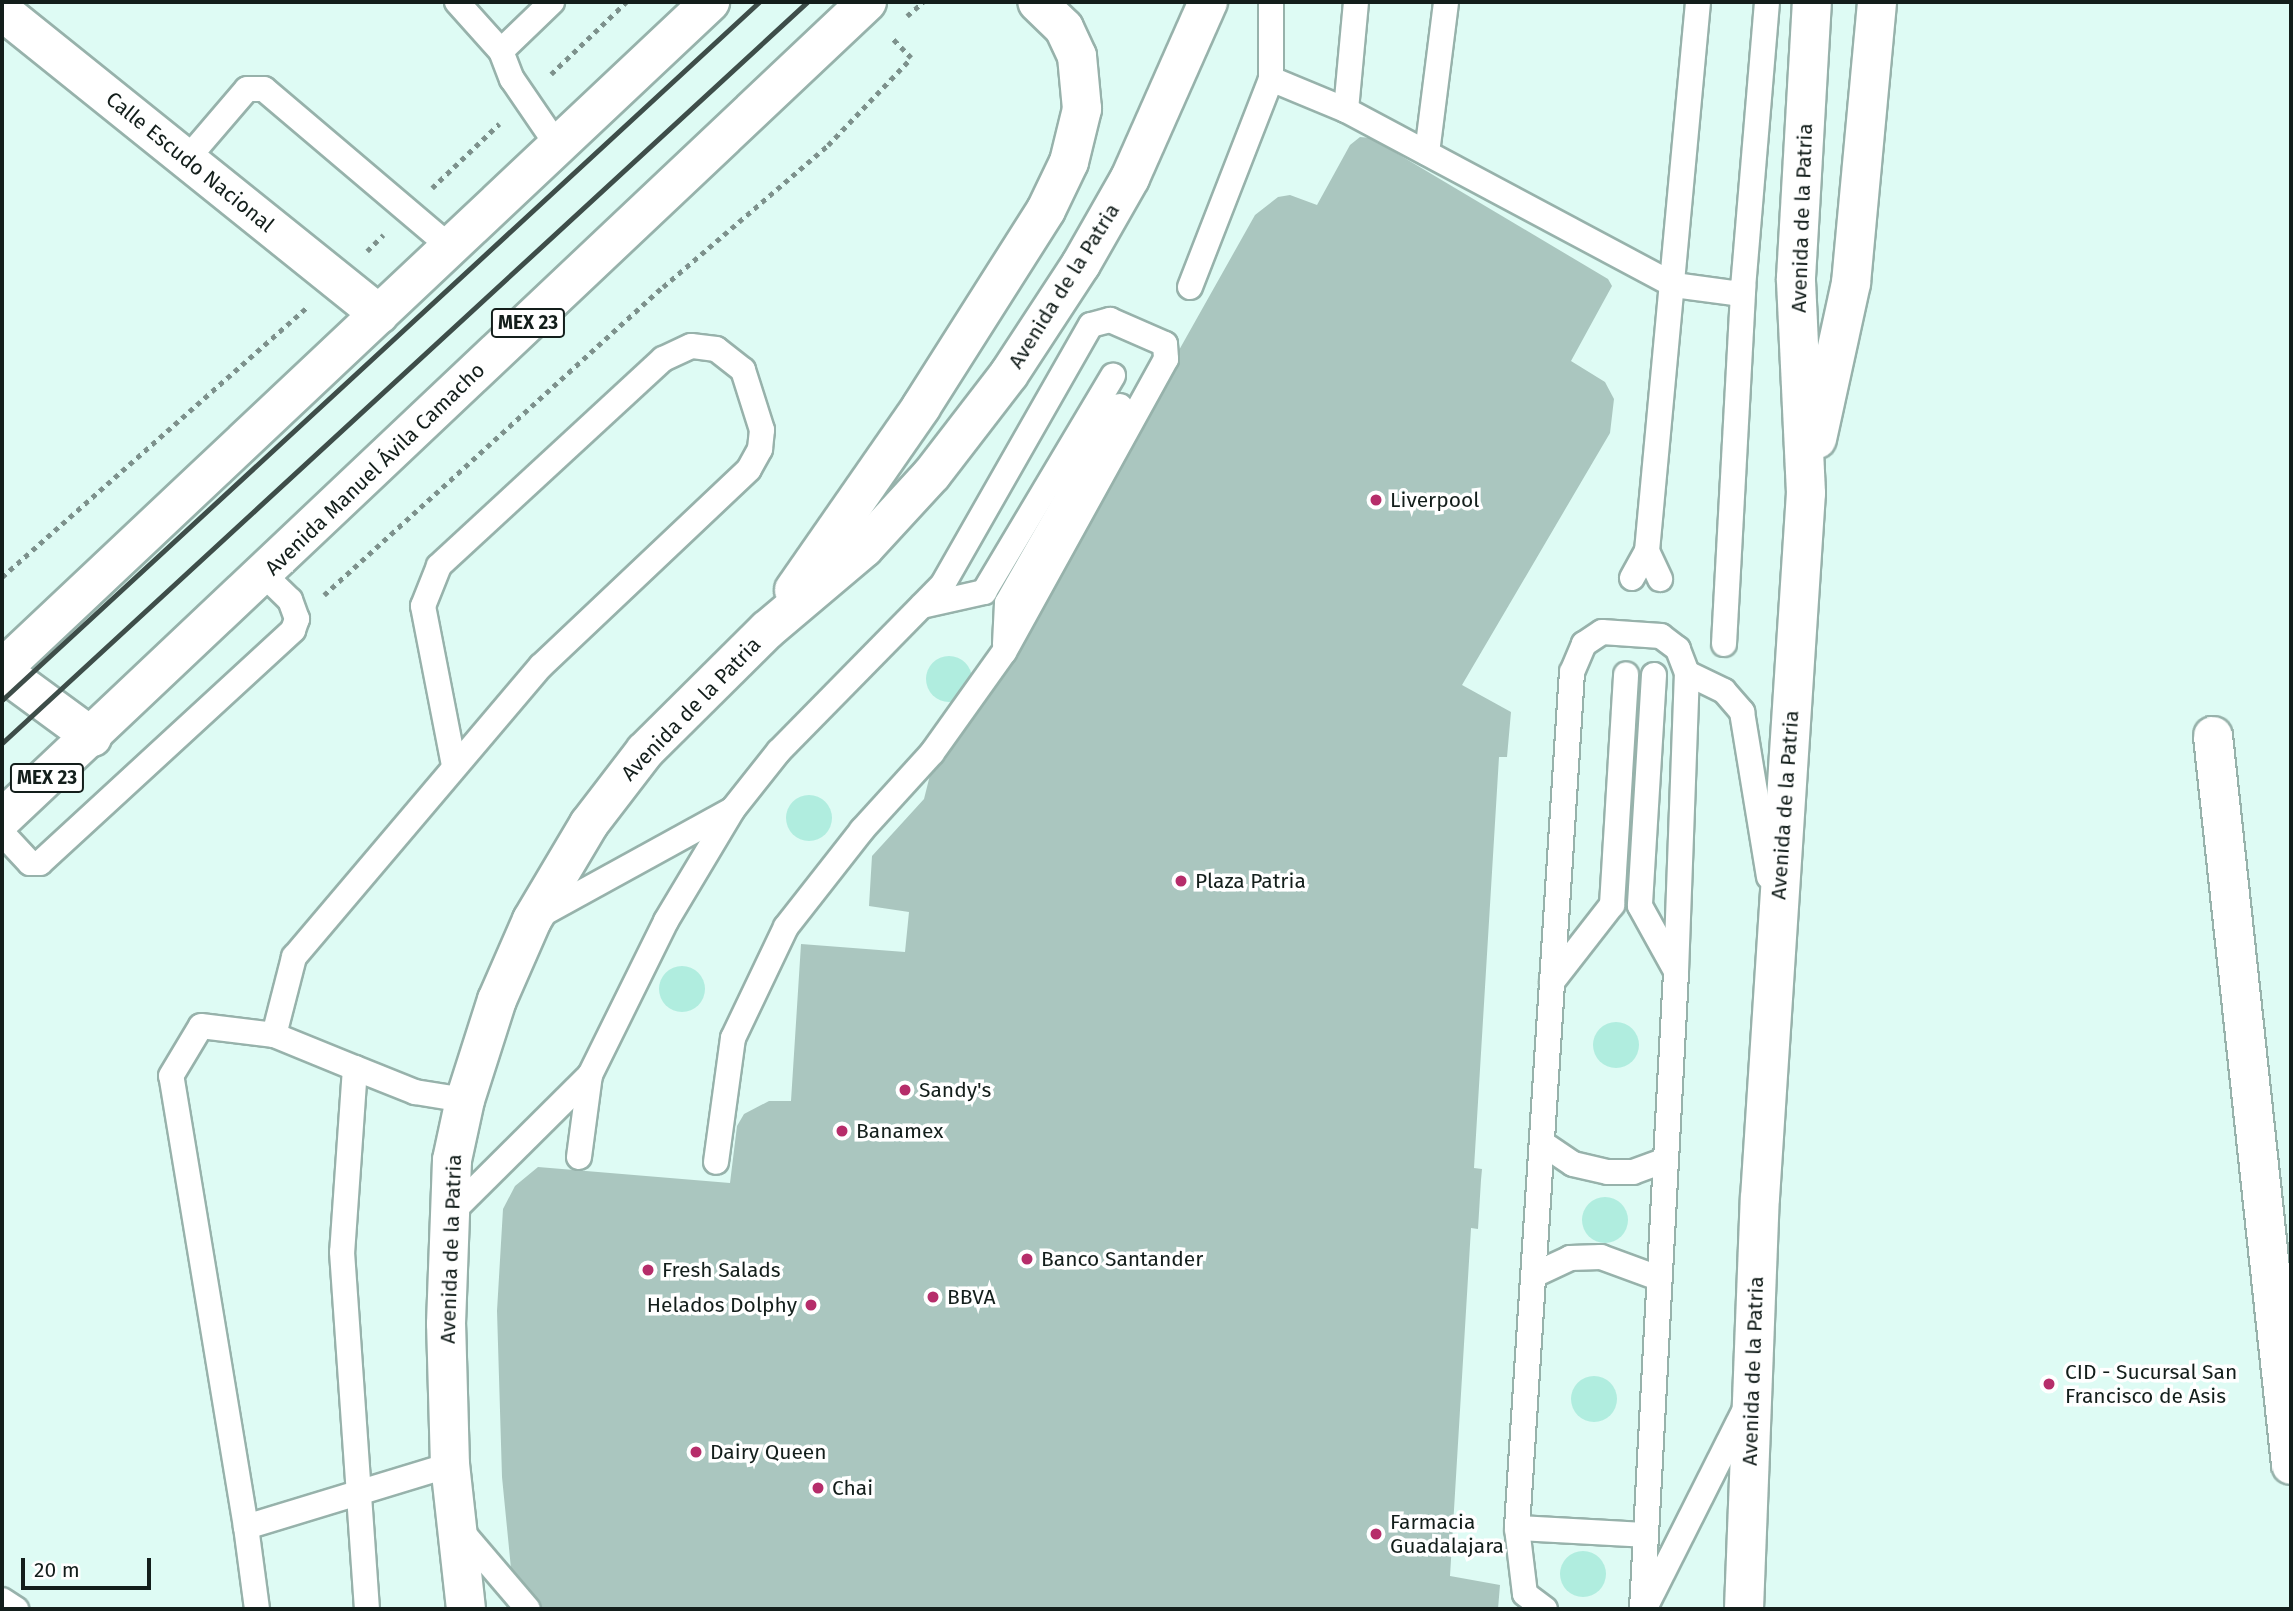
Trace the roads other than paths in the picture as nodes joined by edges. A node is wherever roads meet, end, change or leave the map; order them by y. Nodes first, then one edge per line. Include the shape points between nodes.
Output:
1 (457, 2) edge
2 (552, 2) edge
3 (710, 2) edge
4 (1037, 2) edge
5 (1208, 2) edge
6 (1271, 2) edge
7 (1356, 2) edge
8 (1446, 2) edge
9 (1698, 2) edge
10 (1767, 2) edge
11 (1812, 2) edge
12 (1877, 2) edge
13 (864, 3) edge
14 (2, 11) edge
15 (500, 51) junction
16 (1271, 79) junction
17 (1346, 110) junction
18 (557, 145) junction
19 (1427, 153) junction
20 (187, 159) junction
21 (450, 247) junction
22 (1181, 281) dead end
23 (1674, 285) junction
24 (1743, 288) junction
25 (379, 314) junction
26 (1806, 493) junction
27 (1647, 551) junction
28 (264, 575) junction
29 (1632, 578) dead end
30 (1660, 579) dead end
31 (922, 606) junction
32 (767, 630) junction
33 (1724, 644) dead end
34 (1004, 652) junction
35 (2, 670) edge
36 (1687, 673) junction
37 (1626, 674) dead end
38 (1654, 675) dead end
39 (2213, 736) dead end
40 (92, 737) junction
41 (454, 766) junction
42 (733, 809) junction
43 (2, 819) edge
44 (2, 833) edge
45 (532, 920) junction
46 (1777, 926) junction
47 (1676, 972) junction
48 (1552, 982) junction
49 (274, 1035) junction
50 (355, 1068) junction
51 (590, 1075) junction
52 (465, 1100) junction
53 (1542, 1143) junction
54 (579, 1157) dead end
55 (1663, 1161) junction
56 (716, 1162) dead end
57 (447, 1216) junction
58 (1534, 1275) junction
59 (1658, 1278) junction
60 (1752, 1396) junction
61 (450, 1465) junction
62 (2291, 1465) edge
63 (358, 1490) junction
64 (457, 1526) junction
65 (246, 1527) junction
66 (1517, 1528) junction
67 (1646, 1535) junction
68 (2, 1600) edge
69 (1525, 1602) edge
70 (16, 1609) edge
71 (257, 1609) edge
72 (367, 1609) edge
73 (466, 1609) edge
74 (528, 1609) edge
75 (1545, 1609) edge
76 (1643, 1609) edge
77 (1744, 1609) edge

1 - 15 lane
2 - 15 lane
3 - 18 main road
4 - 32 main road via 1064,29 1077,56 1082,108 1069,162 1046,210 921,407
5 - 32 main road, Avenida de la Patria via 1130,178 1009,374 932,474 864,548
6 - 16 lane
7 - 17 lane
8 - 19 lane
9 - 23 lane
10 - 24 lane
11 - 26 main road, Avenida de la Patria via 1796,278
12 - 26 main road via 1851,283
13 - 28 main road, Avenida Manuel Ávila Camacho / MEX 23
14 - 20 main road, Calle Escudo Nacional
15 - 18 lane via 512,79
16 - 17 lane
16 - 22 lane via 1202,247
17 - 19 lane
18 - 21 main road
19 - 23 lane
20 - 21 lane via 247,89 264,89
20 - 25 main road, Calle Escudo Nacional
21 - 25 main road
23 - 24 lane via 1734,293
23 - 27 lane
24 - 33 lane
25 - 35 main road
26 - 46 main road, Avenida de la Patria
27 - 29 lane
27 - 30 lane
28 - 40 main road, Avenida Manuel Ávila Camacho / MEX 23
28 - 44 lane via 290,600 297,619 293,630 40,863 30,863
31 - 34 lane via 984,592 1121,383 1007,603
31 - 34 lane via 943,584 1091,325 1110,320 1165,345 1166,359
31 - 42 lane via 779,751
32 - 45 main road, Avenida de la Patria via 645,751 589,824
34 - 56 lane via 932,753 862,830 786,927 733,1038
35 - 40 main road
36 - 46 lane via 1724,691 1742,712
36 - 47 lane
36 - 48 lane via 1678,649 1661,636 1602,632 1584,644 1572,672
37 - 48 lane via 1612,905
38 - 47 lane via 1640,906
39 - 62 main road
40 - 43 main road, Avenida Manuel Ávila Camacho / MEX 23
41 - 41 lane via 423,606 439,566 663,359 691,346 716,349 743,370 762,430 760,449 748,469 541,666
41 - 49 lane via 294,957
42 - 45 lane
42 - 51 lane via 666,921
45 - 52 main road, Avenida de la Patria via 497,1000
46 - 60 main road, Avenida de la Patria
47 - 55 lane
48 - 53 lane
49 - 50 lane
49 - 65 lane via 201,1026 171,1076
50 - 52 lane via 415,1092
50 - 63 lane via 342,1252
51 - 54 lane
51 - 57 lane
52 - 57 main road, Avenida de la Patria via 452,1160
53 - 55 lane via 1573,1164 1608,1172 1633,1172
53 - 58 lane
55 - 59 lane
57 - 61 main road, Avenida de la Patria
58 - 59 lane via 1570,1258 1601,1257
58 - 66 lane
59 - 67 lane
60 - 76 lane
60 - 77 main road, Avenida de la Patria
61 - 63 lane
61 - 64 main road, Avenida de la Patria
63 - 65 lane
63 - 72 lane
64 - 73 main road, Avenida de la Patria
64 - 74 lane
65 - 71 lane
66 - 67 lane
66 - 69 lane
67 - 76 lane
68 - 70 lane
69 - 75 lane

